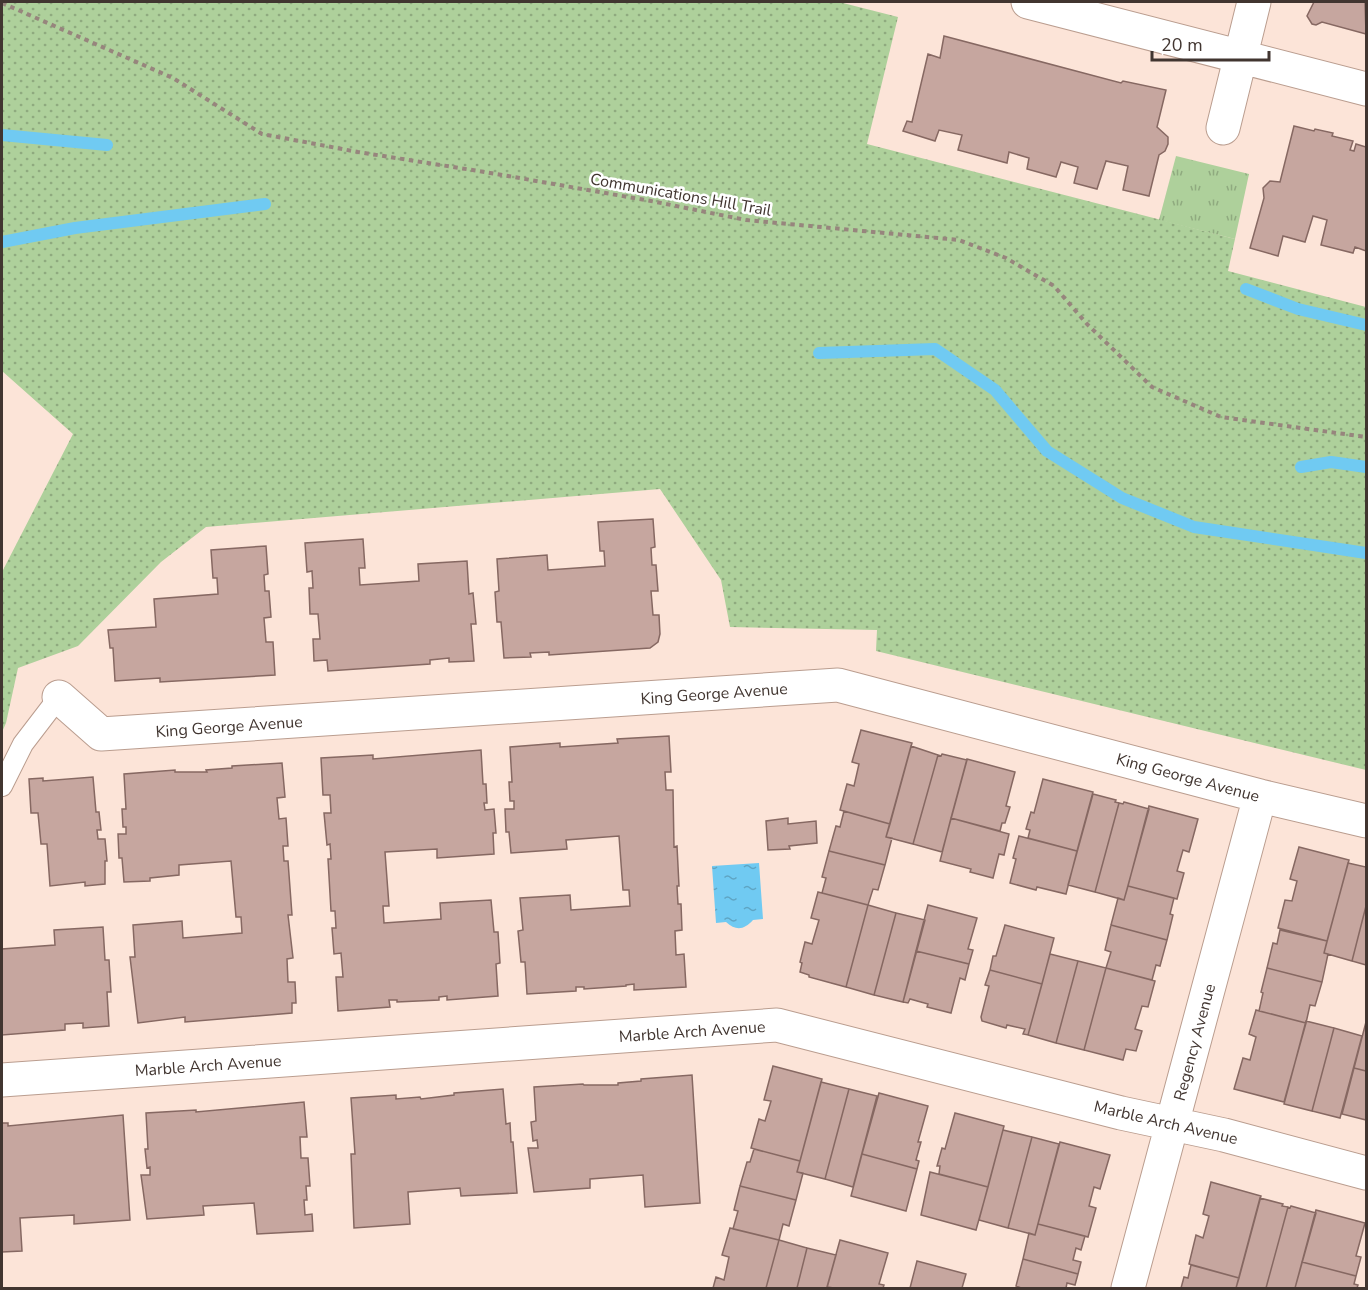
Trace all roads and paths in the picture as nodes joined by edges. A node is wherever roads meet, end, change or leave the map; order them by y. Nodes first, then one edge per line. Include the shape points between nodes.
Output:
1 (1028, 2) edge
2 (1254, 2) edge
3 (2, 3) edge
4 (1241, 57) junction
5 (1366, 89) edge
6 (1223, 128) dead end
7 (1366, 437) edge
8 (59, 697) joint
9 (2, 786) edge
10 (1260, 796) junction
11 (1366, 821) edge
12 (2, 1080) edge
13 (1172, 1124) junction
14 (1366, 1173) edge
15 (1128, 1288) edge

1 - 4 street
2 - 4 street
3 - 7 path, Communications Hill Trail via 173,78 262,134 746,220 959,240 1006,258 1054,286 1152,387 1221,417
4 - 5 street
4 - 6 street
8 - 9 lane via 23,744
8 - 10 street, King George Avenue via 101,734 838,685
10 - 11 street, King George Avenue
10 - 13 street, Regency Avenue
12 - 13 street, Marble Arch Avenue via 777,1025
13 - 14 street, Marble Arch Avenue
13 - 15 street, Regency Avenue

